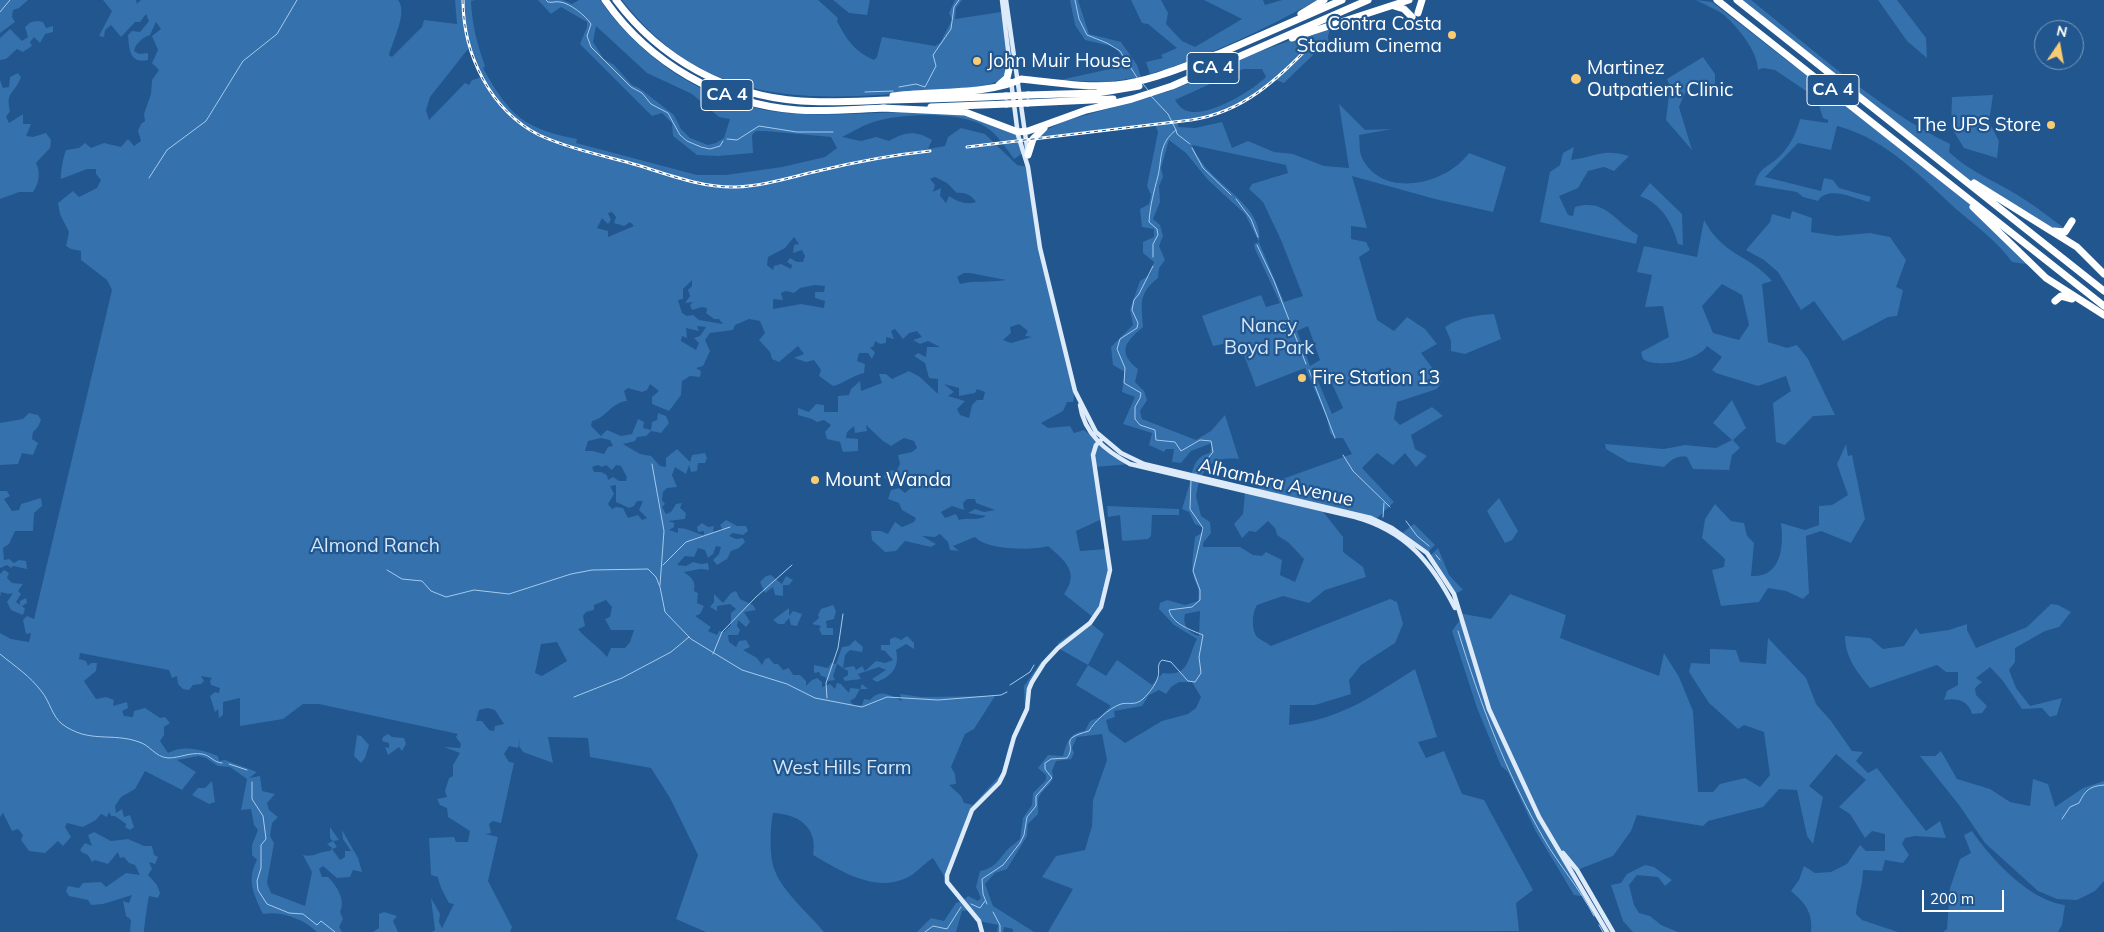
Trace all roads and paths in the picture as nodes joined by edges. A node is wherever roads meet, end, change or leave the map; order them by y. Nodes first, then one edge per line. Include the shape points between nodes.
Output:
1 (605, 0) edge
2 (616, 0) edge
3 (1002, 0) edge
4 (1006, 0) edge
5 (1324, 0) edge
6 (1342, 0) edge
7 (1368, 0) edge
8 (1409, 0) edge
9 (1422, 0) edge
10 (1717, 0) edge
11 (1737, 0) edge
12 (1393, 6) junction
13 (1270, 32) junction
14 (1265, 45) junction
15 (1010, 65) junction
16 (1014, 82) junction
17 (1136, 84) junction
18 (991, 87) junction
19 (1138, 96) junction
20 (850, 102) junction
21 (882, 108) junction
22 (1055, 122) junction
23 (1021, 132) junction
24 (1935, 157) junction
25 (1027, 159) junction
26 (1948, 182) junction
27 (2072, 221) dead end
28 (2048, 230) junction
29 (2104, 274) edge
30 (2104, 292) edge
31 (2055, 301) dead end
32 (2082, 302) junction
33 (2104, 306) edge
34 (2104, 315) edge
35 (1100, 440) junction
36 (1557, 847) junction
37 (982, 932) edge
38 (1607, 932) edge
39 (1613, 932) edge

1 - 21 highway, CA 4 via 630,31 658,56 696,81 725,94 794,110
2 - 20 highway, CA 4 via 642,30 666,50 720,82 781,99
3 - 15 main road, Alhambra Avenue
4 - 16 main road, Alhambra Avenue
5 - 13 highway
6 - 13 highway, CA 4
7 - 14 highway, CA 4
8 - 12 highway
9 - 12 highway via 1415,15
10 - 26 highway, CA 4
11 - 24 highway, CA 4
12 - 14 highway
13 - 17 highway, CA 4 via 1159,78
14 - 19 highway, CA 4 via 1161,90
15 - 16 main road, Alhambra Avenue
15 - 18 highway via 1007,78
16 - 17 highway via 1021,79 1097,86
16 - 18 highway
16 - 23 main road, Alhambra Avenue
17 - 20 highway, CA 4, bridge via 1104,92
18 - 20 highway
19 - 21 highway, CA 4, bridge via 1098,101
19 - 22 highway
21 - 23 highway via 965,112
22 - 23 highway
22 - 25 highway via 1035,136
23 - 25 main road, Alhambra Avenue
24 - 28 highway
24 - 30 highway, CA 4
25 - 35 main road, Alhambra Avenue via 1040,248 1079,401 1086,426
26 - 32 highway via 2046,278
26 - 33 highway, CA 4
27 - 28 highway via 2065,232
28 - 29 highway via 2077,247
31 - 32 highway via 2061,296
32 - 34 highway
35 - 36 main road, Alhambra Avenue via 1130,464 1354,517 1383,528 1415,549 1432,567 1458,613 1489,709 1539,818
35 - 37 main road via 1093,455 1110,570 1100,608 1090,623 1044,663 1032,682 1027,709 1014,737 1004,773 999,783 972,810 947,875 947,882 979,921
36 - 38 main road, Alhambra Avenue
36 - 39 main road, Alhambra Avenue via 1577,870

